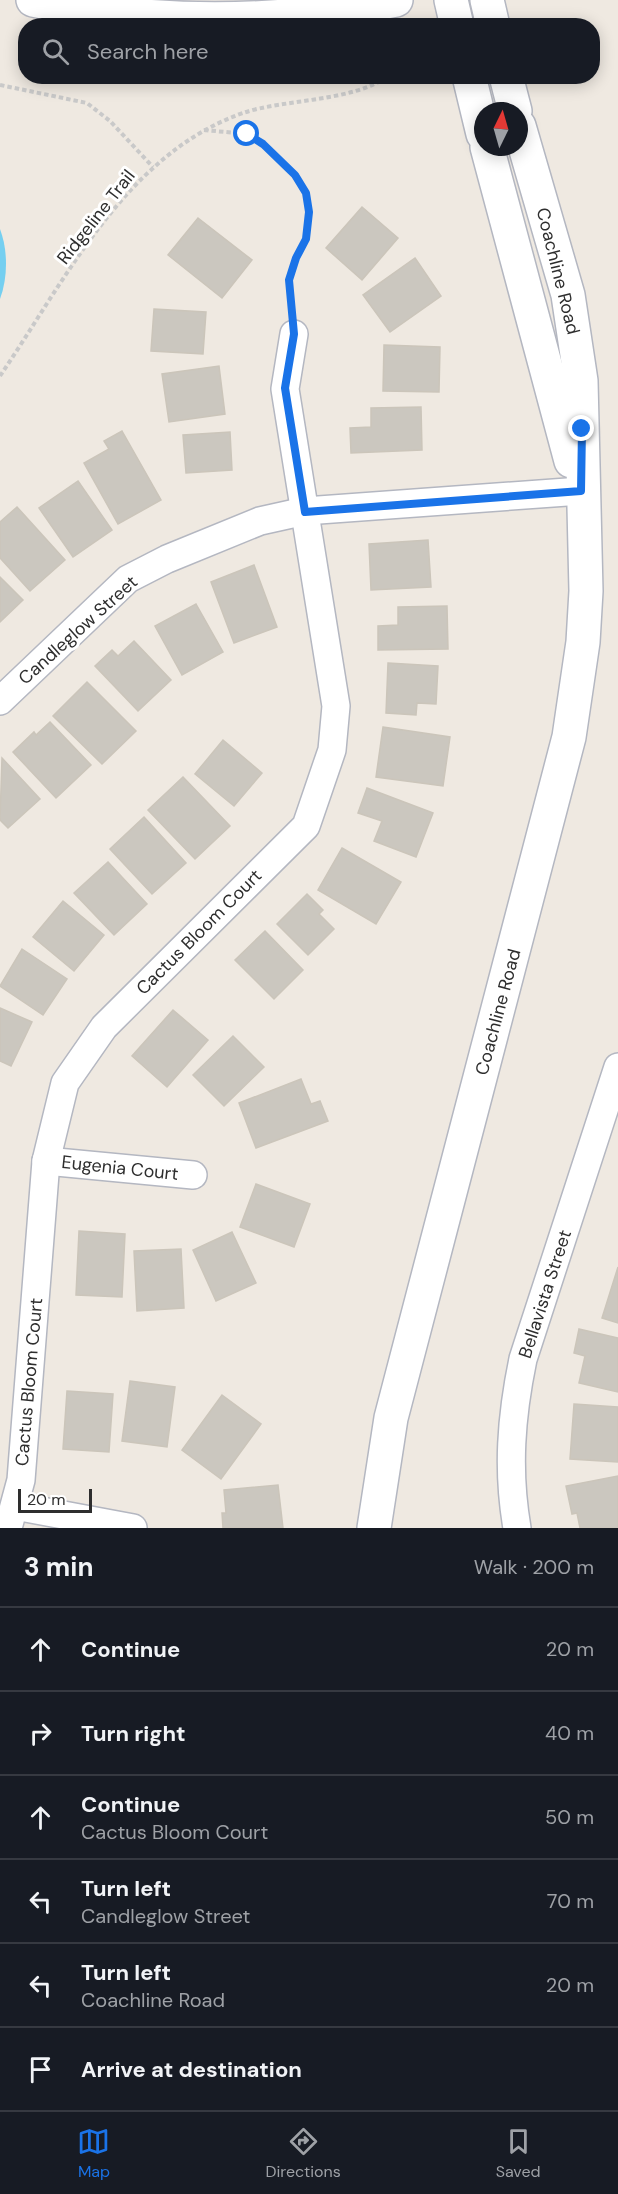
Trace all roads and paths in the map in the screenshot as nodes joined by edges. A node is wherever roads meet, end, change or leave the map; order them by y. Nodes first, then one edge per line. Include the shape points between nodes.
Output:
1 (33, 0) edge
2 (396, 0) edge
3 (451, 0) edge
4 (487, 0) edge
5 (185, 18) edge
6 (257, 18) edge
7 (455, 18) edge
8 (491, 18) edge
9 (367, 84) edge
10 (471, 84) edge
11 (508, 84) edge
12 (0, 85) edge
13 (475, 102) edge
14 (513, 102) edge
15 (203, 130) junction
16 (490, 156) edge
17 (528, 156) edge
18 (153, 167) junction
19 (294, 334) joint
20 (0, 376) edge
21 (581, 491) junction
22 (305, 512) junction
23 (0, 701) edge
24 (618, 1067) edge
25 (46, 1161) junction
26 (193, 1175) dead end
27 (12, 1517) edge
28 (133, 1528) edge
29 (374, 1528) edge
30 (517, 1528) edge

1 - 5 main road
2 - 6 main road
3 - 7 main road
4 - 8 main road
9 - 15 path via 343,93 245,112
10 - 13 main road
11 - 14 main road
12 - 18 path, Ridgeline Trail via 87,103 110,121
15 - 18 path
15 - 19 path via 247,134 295,175 306,193 306,239 289,280
16 - 21 main road, Coachline Road via 534,314 561,431
17 - 21 main road, Coachline Road via 568,296 576,338 581,381
18 - 20 path, Ridgeline Trail via 80,256
19 - 22 street, Cactus Bloom Court via 285,388
21 - 22 street, Candleglow Street
21 - 29 main road, Coachline Road via 585,543 583,642 569,737 391,1418
22 - 23 street, Candleglow Street via 260,521 128,579
22 - 25 street, Cactus Bloom Court via 336,706 332,750 306,826 104,1027 65,1083
24 - 30 street, Bellavista Street via 523,1359 510,1446 511,1494
25 - 26 street, Eugenia Court
25 - 27 street, Cactus Bloom Court via 21,1480
27 - 28 street

